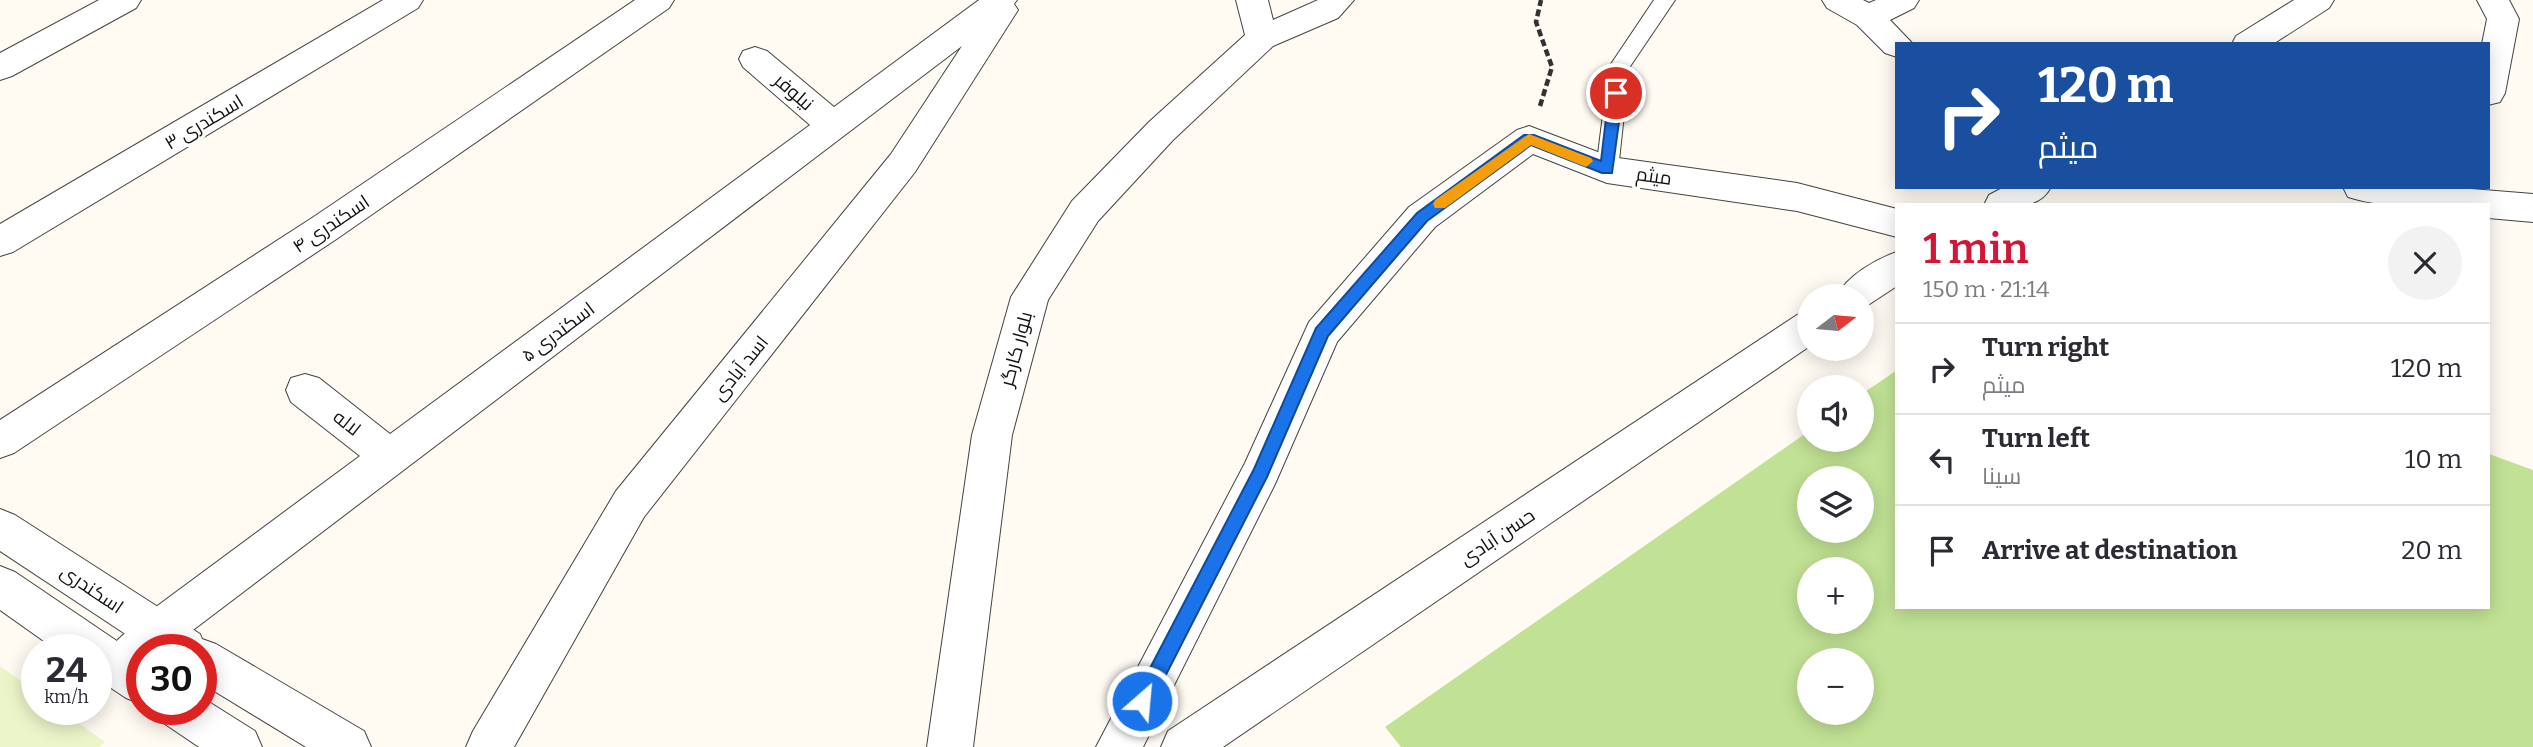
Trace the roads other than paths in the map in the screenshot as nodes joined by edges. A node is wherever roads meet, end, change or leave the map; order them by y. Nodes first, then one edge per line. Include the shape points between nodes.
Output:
1 (125, 0) edge
2 (407, 0) edge
3 (658, 0) edge
4 (1001, 0) edge
5 (1009, 0) edge
6 (1252, 0) edge
7 (1338, 0) edge
8 (1665, 0) edge
9 (1838, 0) edge
10 (1903, 0) edge
11 (2318, 0) edge
12 (2494, 0) edge
13 (1868, 17) junction
14 (1262, 38) junction
15 (2251, 42) edge
16 (1895, 43) edge
17 (755, 58) dead end
18 (0, 68) edge
19 (2490, 83) edge
20 (833, 126) junction
21 (1607, 170) junction
22 (2030, 189) edge
23 (2383, 189) edge
24 (2440, 194) edge
25 (2006, 203) edge
26 (2533, 208) edge
27 (1895, 222) edge
28 (0, 243) edge
29 (1895, 268) edge
30 (1872, 284) edge
31 (1797, 335) edge
32 (304, 390) dead end
33 (0, 441) edge
34 (390, 457) junction
35 (0, 528) edge
36 (0, 586) edge
37 (70, 634) edge
38 (159, 634) edge
39 (178, 634) edge
40 (217, 669) edge
41 (205, 725) edge
42 (239, 747) edge
43 (348, 747) edge
44 (489, 747) edge
45 (950, 747) edge
46 (1119, 747) edge
47 (1184, 747) edge

1 - 18 street
2 - 28 street, اسکندری ۳
3 - 33 street, اسکندری ۴ via 325,228
4 - 20 street, اسکندری ۵
5 - 44 street, اسد آبادی via 903,163 630,504
6 - 14 street
7 - 14 street, بلوار کارگر via 1327,10
8 - 21 lane via 1619,67
9 - 13 street
10 - 13 street
11 - 15 street
12 - 19 street via 2503,19
13 - 16 street
14 - 45 street, بلوار کارگر via 1161,131 1084,211 1030,297 992,435
17 - 20 street, نیلوفر
20 - 34 street, اسکندری ۵
21 - 27 street, میثم via 1797,197
21 - 46 street, میثم via 1529,139 1422,217 1322,332 1261,472
22 - 25 street
23 - 24 street
24 - 26 street
29 - 30 street
31 - 47 street, حسن آبادی
32 - 34 street, لاله
34 - 39 street, اسکندری ۵
35 - 38 street, اسکندری
36 - 37 street
40 - 43 street
41 - 42 street

